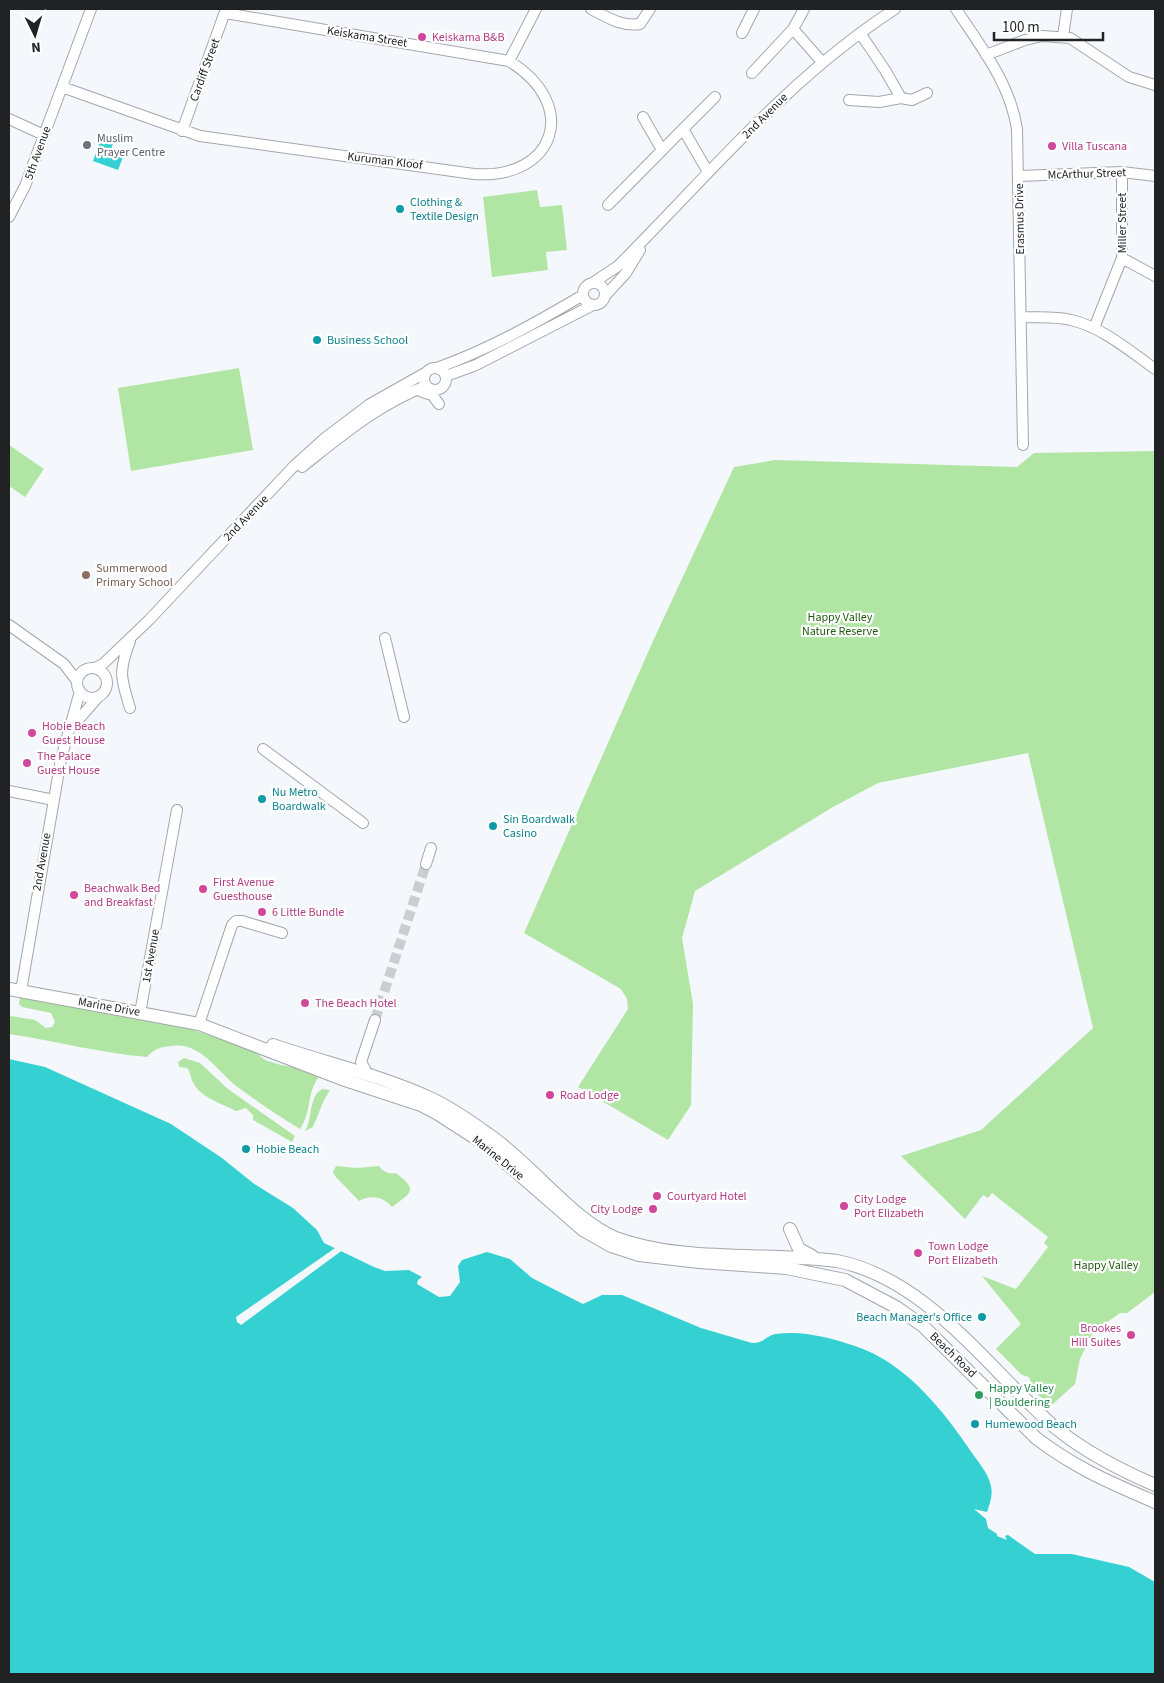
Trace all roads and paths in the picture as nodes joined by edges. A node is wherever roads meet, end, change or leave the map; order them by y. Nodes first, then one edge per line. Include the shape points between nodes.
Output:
1 (91, 9) edge
2 (536, 9) edge
3 (591, 9) edge
4 (650, 9) edge
5 (754, 9) edge
6 (804, 9) edge
7 (895, 9) edge
8 (956, 9) edge
9 (1067, 9) edge
10 (226, 11) edge
11 (793, 29) junction
12 (742, 33) dead end
13 (860, 33) junction
14 (1063, 36) junction
15 (986, 55) junction
16 (509, 61) junction
17 (822, 62) junction
18 (752, 73) dead end
19 (1155, 85) edge
20 (62, 87) junction
21 (927, 93) dead end
22 (715, 97) dead end
23 (901, 98) junction
24 (849, 100) dead end
25 (643, 117) dead end
26 (9, 119) edge
27 (683, 129) junction
28 (182, 131) junction
29 (44, 135) junction
30 (662, 150) junction
31 (708, 172) junction
32 (1122, 172) junction
33 (1019, 176) junction
34 (1155, 176) edge
35 (608, 205) dead end
36 (9, 217) edge
37 (648, 236) junction
38 (1122, 258) junction
39 (1155, 276) edge
40 (594, 282) junction
41 (583, 295) junction
42 (605, 296) junction
43 (593, 305) junction
44 (1020, 318) junction
45 (1094, 328) junction
46 (437, 368) junction
47 (1155, 369) edge
48 (425, 373) junction
49 (446, 376) junction
50 (426, 386) junction
51 (395, 400) junction
52 (439, 404) dead end
53 (338, 432) junction
54 (1023, 445) dead end
55 (9, 625) edge
56 (385, 638) dead end
57 (128, 641) junction
58 (64, 664) junction
59 (90, 669) junction
60 (105, 676) junction
61 (78, 686) junction
62 (100, 695) junction
63 (130, 708) dead end
64 (404, 717) dead end
65 (67, 734) junction
66 (263, 749) dead end
67 (9, 791) edge
68 (54, 800) junction
69 (177, 810) dead end
70 (363, 823) dead end
71 (431, 848) dead end
72 (426, 864) tunnel mouth
73 (282, 933) dead end
74 (15, 990) edge
75 (140, 1013) junction
76 (376, 1020) tunnel mouth
77 (204, 1025) junction
78 (363, 1073) junction
79 (790, 1229) dead end
80 (818, 1259) junction
81 (786, 1262) junction
82 (1155, 1485) edge
83 (1155, 1502) edge

1 - 20 street, 5th Avenue
2 - 16 street
3 - 4 street via 631,25 640,24
5 - 12 street
6 - 11 street
7 - 13 street, 2nd Avenue
8 - 15 street, Erasmus Drive
9 - 14 street
10 - 16 street, Keiskama Street
10 - 28 street, Cardiff Street
11 - 17 street
11 - 18 street
13 - 17 street, 2nd Avenue
13 - 23 street
14 - 15 street via 1025,40
14 - 19 street via 1129,77
15 - 33 street, Erasmus Drive via 1011,100 1017,129
16 - 28 street, Kuruman Kloof via 540,86 552,118 547,141 540,150 529,162 506,173 474,174
17 - 31 street, 2nd Avenue
20 - 28 street, Kuruman Kloof
20 - 29 street, 5th Avenue
21 - 23 street via 912,100
22 - 27 street
23 - 24 street via 879,102
25 - 30 street
26 - 29 street
27 - 30 street
27 - 31 street
29 - 36 street, 5th Avenue via 25,186
30 - 35 street
31 - 37 street, 2nd Avenue
32 - 33 street, McArthur Street
32 - 34 street, McArthur Street
32 - 38 street, Miller Street
33 - 44 street, Erasmus Drive
37 - 40 street, 2nd Avenue via 618,266
37 - 42 street, 2nd Avenue via 626,273
38 - 39 street
38 - 45 street, Miller Street
40 - 41 street, 2nd Avenue via 586,286
40 - 42 street via 602,286
41 - 43 street
41 - 46 street, 2nd Avenue via 538,323
42 - 43 street, 2nd Avenue via 600,303
43 - 49 street, 2nd Avenue
44 - 45 street via 1070,320
44 - 54 street, Erasmus Drive
45 - 47 street
46 - 48 street, 2nd Avenue
46 - 49 street
48 - 50 street
48 - 53 street, 2nd Avenue via 370,404
49 - 50 street, 2nd Avenue via 446,384 441,389
50 - 51 street, 2nd Avenue
51 - 52 street via 421,392 432,395
51 - 53 street, 2nd Avenue
53 - 57 street, 2nd Avenue via 284,479
55 - 58 street
56 - 64 street
57 - 59 street, 2nd Avenue
57 - 60 street, 2nd Avenue
57 - 63 street via 121,678
58 - 59 street
58 - 61 street
59 - 60 street
59 - 61 street
60 - 62 street via 106,685
61 - 62 street via 87,697
61 - 65 street, 2nd Avenue
62 - 65 street, 2nd Avenue
65 - 68 street, 2nd Avenue
66 - 70 street
67 - 68 street
68 - 74 street, 2nd Avenue
69 - 75 street, 1st Avenue
71 - 72 street
73 - 77 street via 242,920 232,925
74 - 75 main road, Marine Drive
75 - 77 main road, Marine Drive
76 - 78 street via 361,1062
77 - 78 main road, Marine Drive
77 - 81 main road, Marine Drive via 322,1072 431,1110 483,1143 574,1224 612,1246 638,1255 665,1258
78 - 81 main road, Marine Drive via 432,1098 489,1134 586,1220 614,1237 666,1249
79 - 80 main road via 799,1249
80 - 81 main road, Beach Road
80 - 82 main road, Beach Road via 848,1263 909,1293 936,1311 1057,1429 1100,1459
81 - 83 main road, Beach Road via 845,1280 896,1306 966,1366 1036,1438 1071,1463 1113,1486

